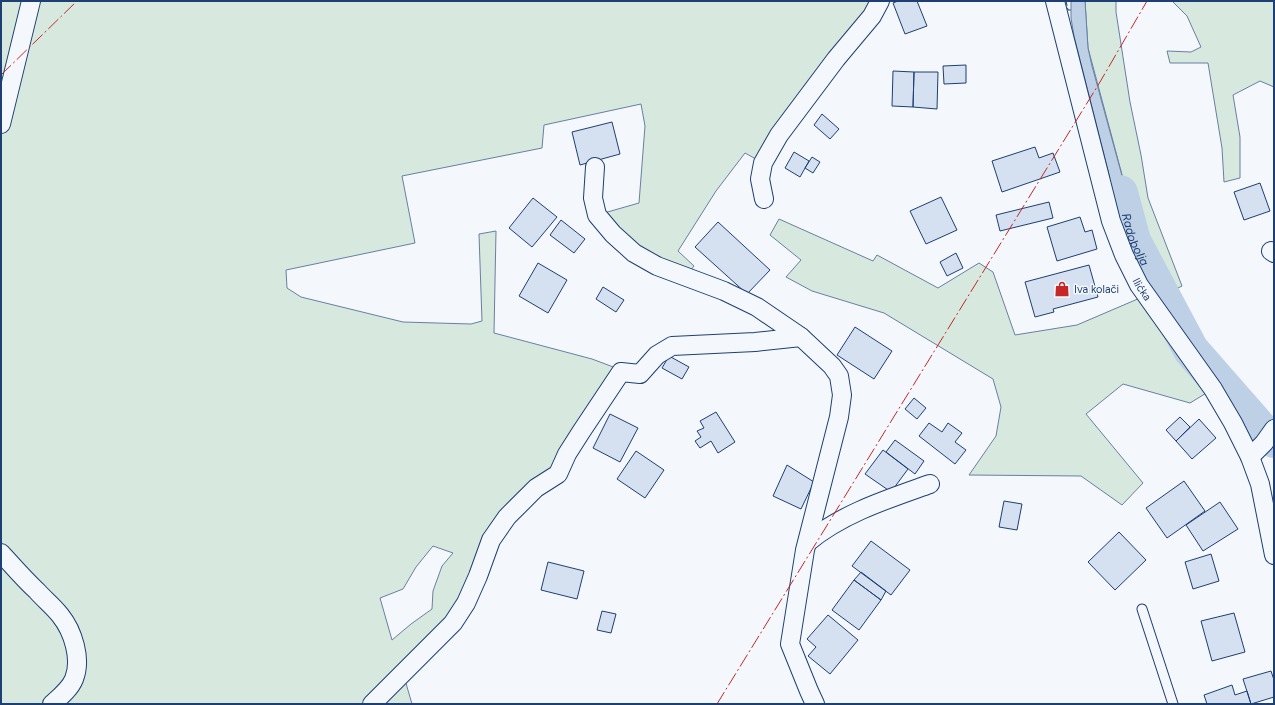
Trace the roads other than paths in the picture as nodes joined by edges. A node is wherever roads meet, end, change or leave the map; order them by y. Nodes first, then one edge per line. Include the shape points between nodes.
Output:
1 (31, 1) edge
2 (880, 1) edge
3 (1055, 1) edge
4 (1, 124) edge
5 (595, 167) dead end
6 (764, 199) dead end
7 (801, 337) junction
8 (1269, 436) edge
9 (1250, 457) junction
10 (930, 484) dead end
11 (808, 542) junction
12 (1, 552) edge
13 (1274, 555) edge
14 (1142, 609) dead end
15 (52, 704) edge
16 (372, 704) edge
17 (815, 704) edge
18 (1174, 704) edge

1 - 4 street
2 - 6 street via 872,16 779,135 763,163 760,179
3 - 9 street, Ilićka via 1111,221 1124,255 1139,285 1213,389
5 - 7 street via 593,198 597,215 634,253 657,266 724,291 757,307
7 - 11 street via 832,366 839,376 842,395 839,417
7 - 16 street via 672,346 656,355 640,374 621,372 567,454 558,474 536,488 507,517 491,540 466,603 453,623
8 - 9 street
9 - 13 street, Ilićka via 1260,484
10 - 11 street via 854,513 822,530
11 - 17 street via 790,644
12 - 15 street via 60,615 69,629 78,668 65,693
14 - 18 lane

